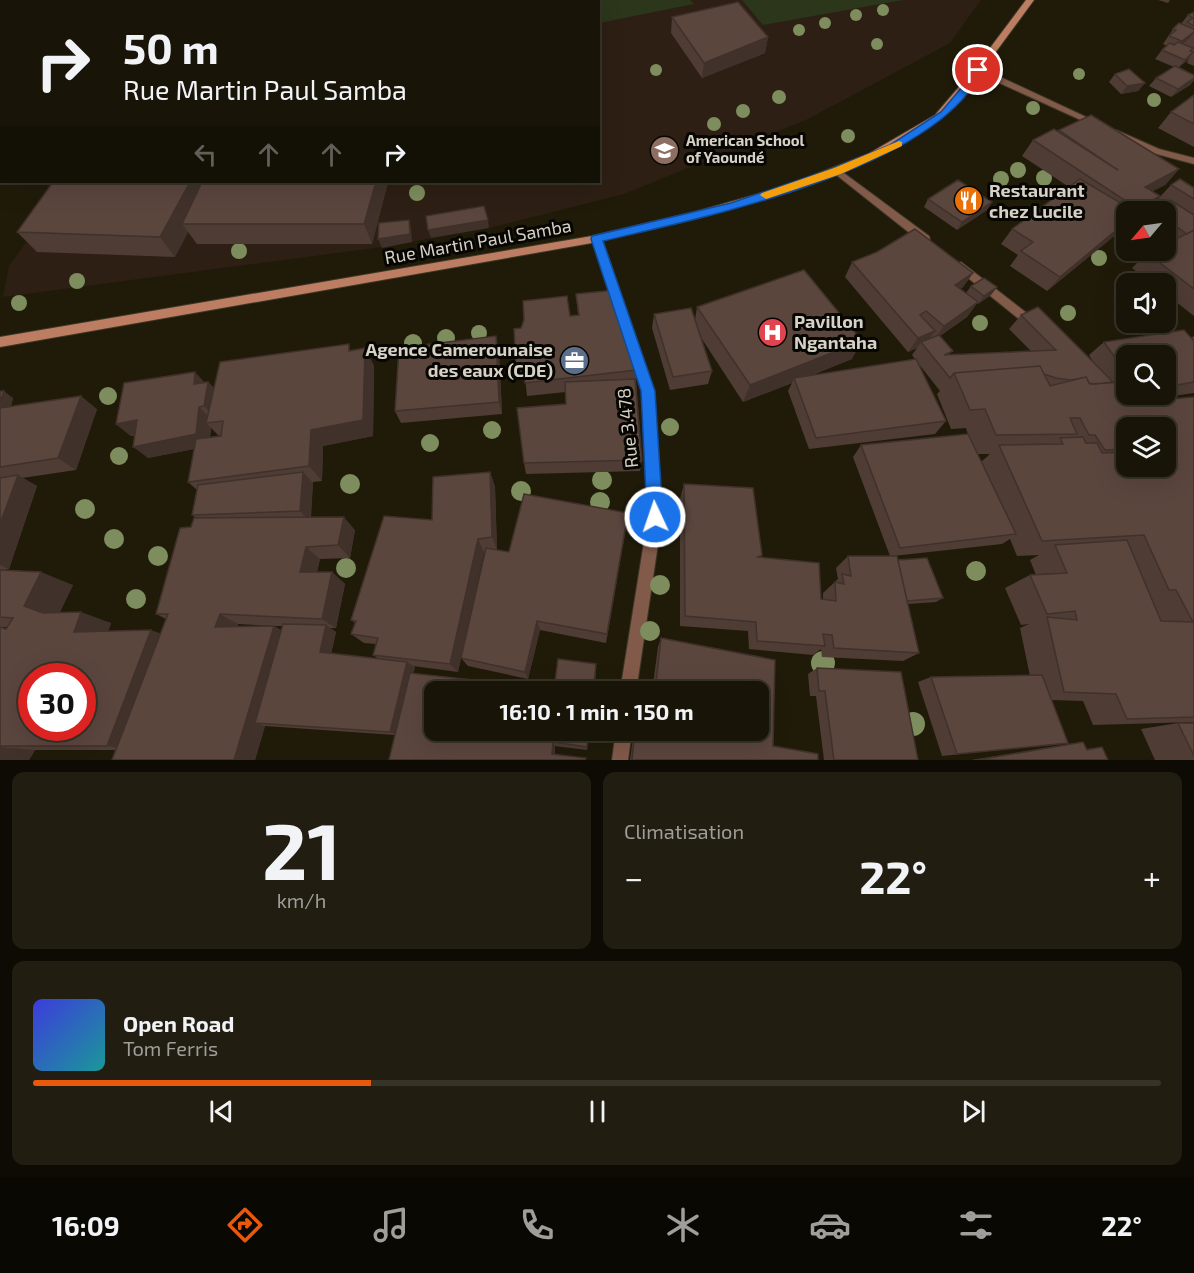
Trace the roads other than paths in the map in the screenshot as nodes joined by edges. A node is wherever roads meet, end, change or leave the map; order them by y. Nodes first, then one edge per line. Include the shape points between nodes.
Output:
1 (1030, 0) edge
2 (978, 70) junction
3 (1194, 161) edge
4 (837, 171) junction
5 (597, 239) junction
6 (931, 243) edge
7 (949, 257) edge
8 (1039, 330) edge
9 (0, 342) edge
10 (630, 681) edge
11 (623, 741) edge
12 (620, 760) edge

1 - 2 main road, Rue Martin Paul Samba
2 - 3 street via 1156,151
2 - 4 main road, Rue Martin Paul Samba via 944,114 894,147
4 - 5 main road, Rue Martin Paul Samba via 733,206
4 - 6 street
5 - 9 main road, Rue Martin Paul Samba
5 - 10 street, Rue 3.478 via 648,391 655,517
7 - 8 street
11 - 12 street

